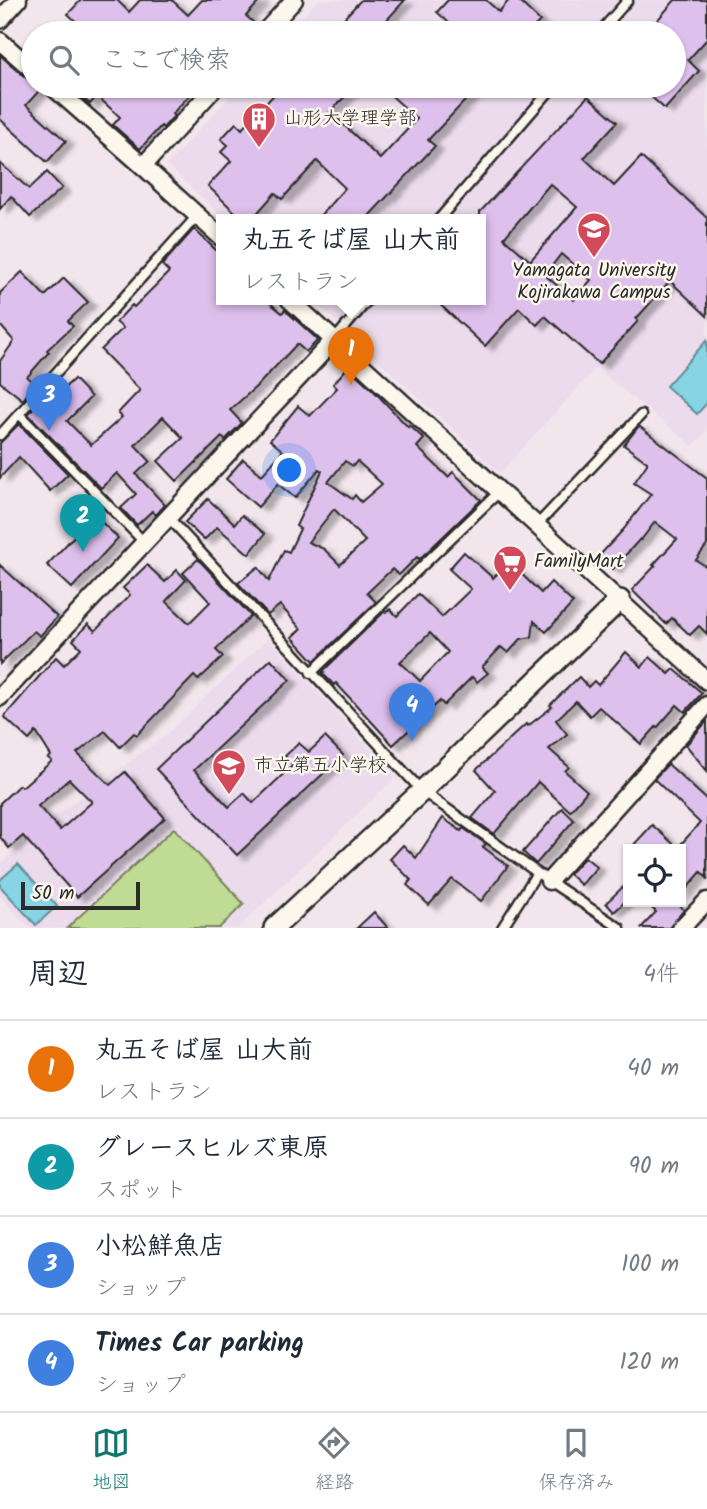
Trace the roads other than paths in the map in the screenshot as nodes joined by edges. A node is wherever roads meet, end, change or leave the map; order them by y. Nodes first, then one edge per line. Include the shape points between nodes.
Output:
1 (18, 0) edge
2 (294, 0) edge
3 (628, 0) edge
4 (0, 20) edge
5 (275, 21) edge
6 (610, 21) edge
7 (0, 41) edge
8 (21, 59) edge
9 (65, 98) edge
10 (205, 98) edge
11 (544, 98) edge
12 (143, 166) junction
13 (443, 214) edge
14 (197, 216) junction
15 (216, 233) edge
16 (296, 305) edge
17 (364, 305) edge
18 (334, 340) junction
19 (19, 414) junction
20 (641, 415) dead end
21 (0, 435) edge
22 (499, 492) junction
23 (169, 518) junction
24 (537, 525) junction
25 (145, 543) junction
26 (620, 600) junction
27 (311, 673) junction
28 (707, 681) edge
29 (0, 697) edge
30 (707, 705) edge
31 (422, 790) junction
32 (543, 877) junction
33 (707, 901) edge
34 (274, 928) edge
35 (502, 928) edge
36 (620, 928) edge
37 (681, 928) edge

1 - 4 street
2 - 5 street
3 - 6 lane
7 - 8 street
9 - 12 street
10 - 12 street
11 - 13 lane
12 - 14 street
14 - 15 street
14 - 19 lane
16 - 18 street
17 - 18 lane
18 - 22 street
18 - 23 street
19 - 21 lane
19 - 25 lane
20 - 24 lane
22 - 24 street
22 - 27 lane
23 - 25 street
23 - 27 lane
24 - 26 street
25 - 29 street
26 - 28 street
26 - 31 street
27 - 31 lane
30 - 32 street
31 - 32 lane
31 - 34 street
32 - 35 lane
32 - 36 lane
33 - 37 street

